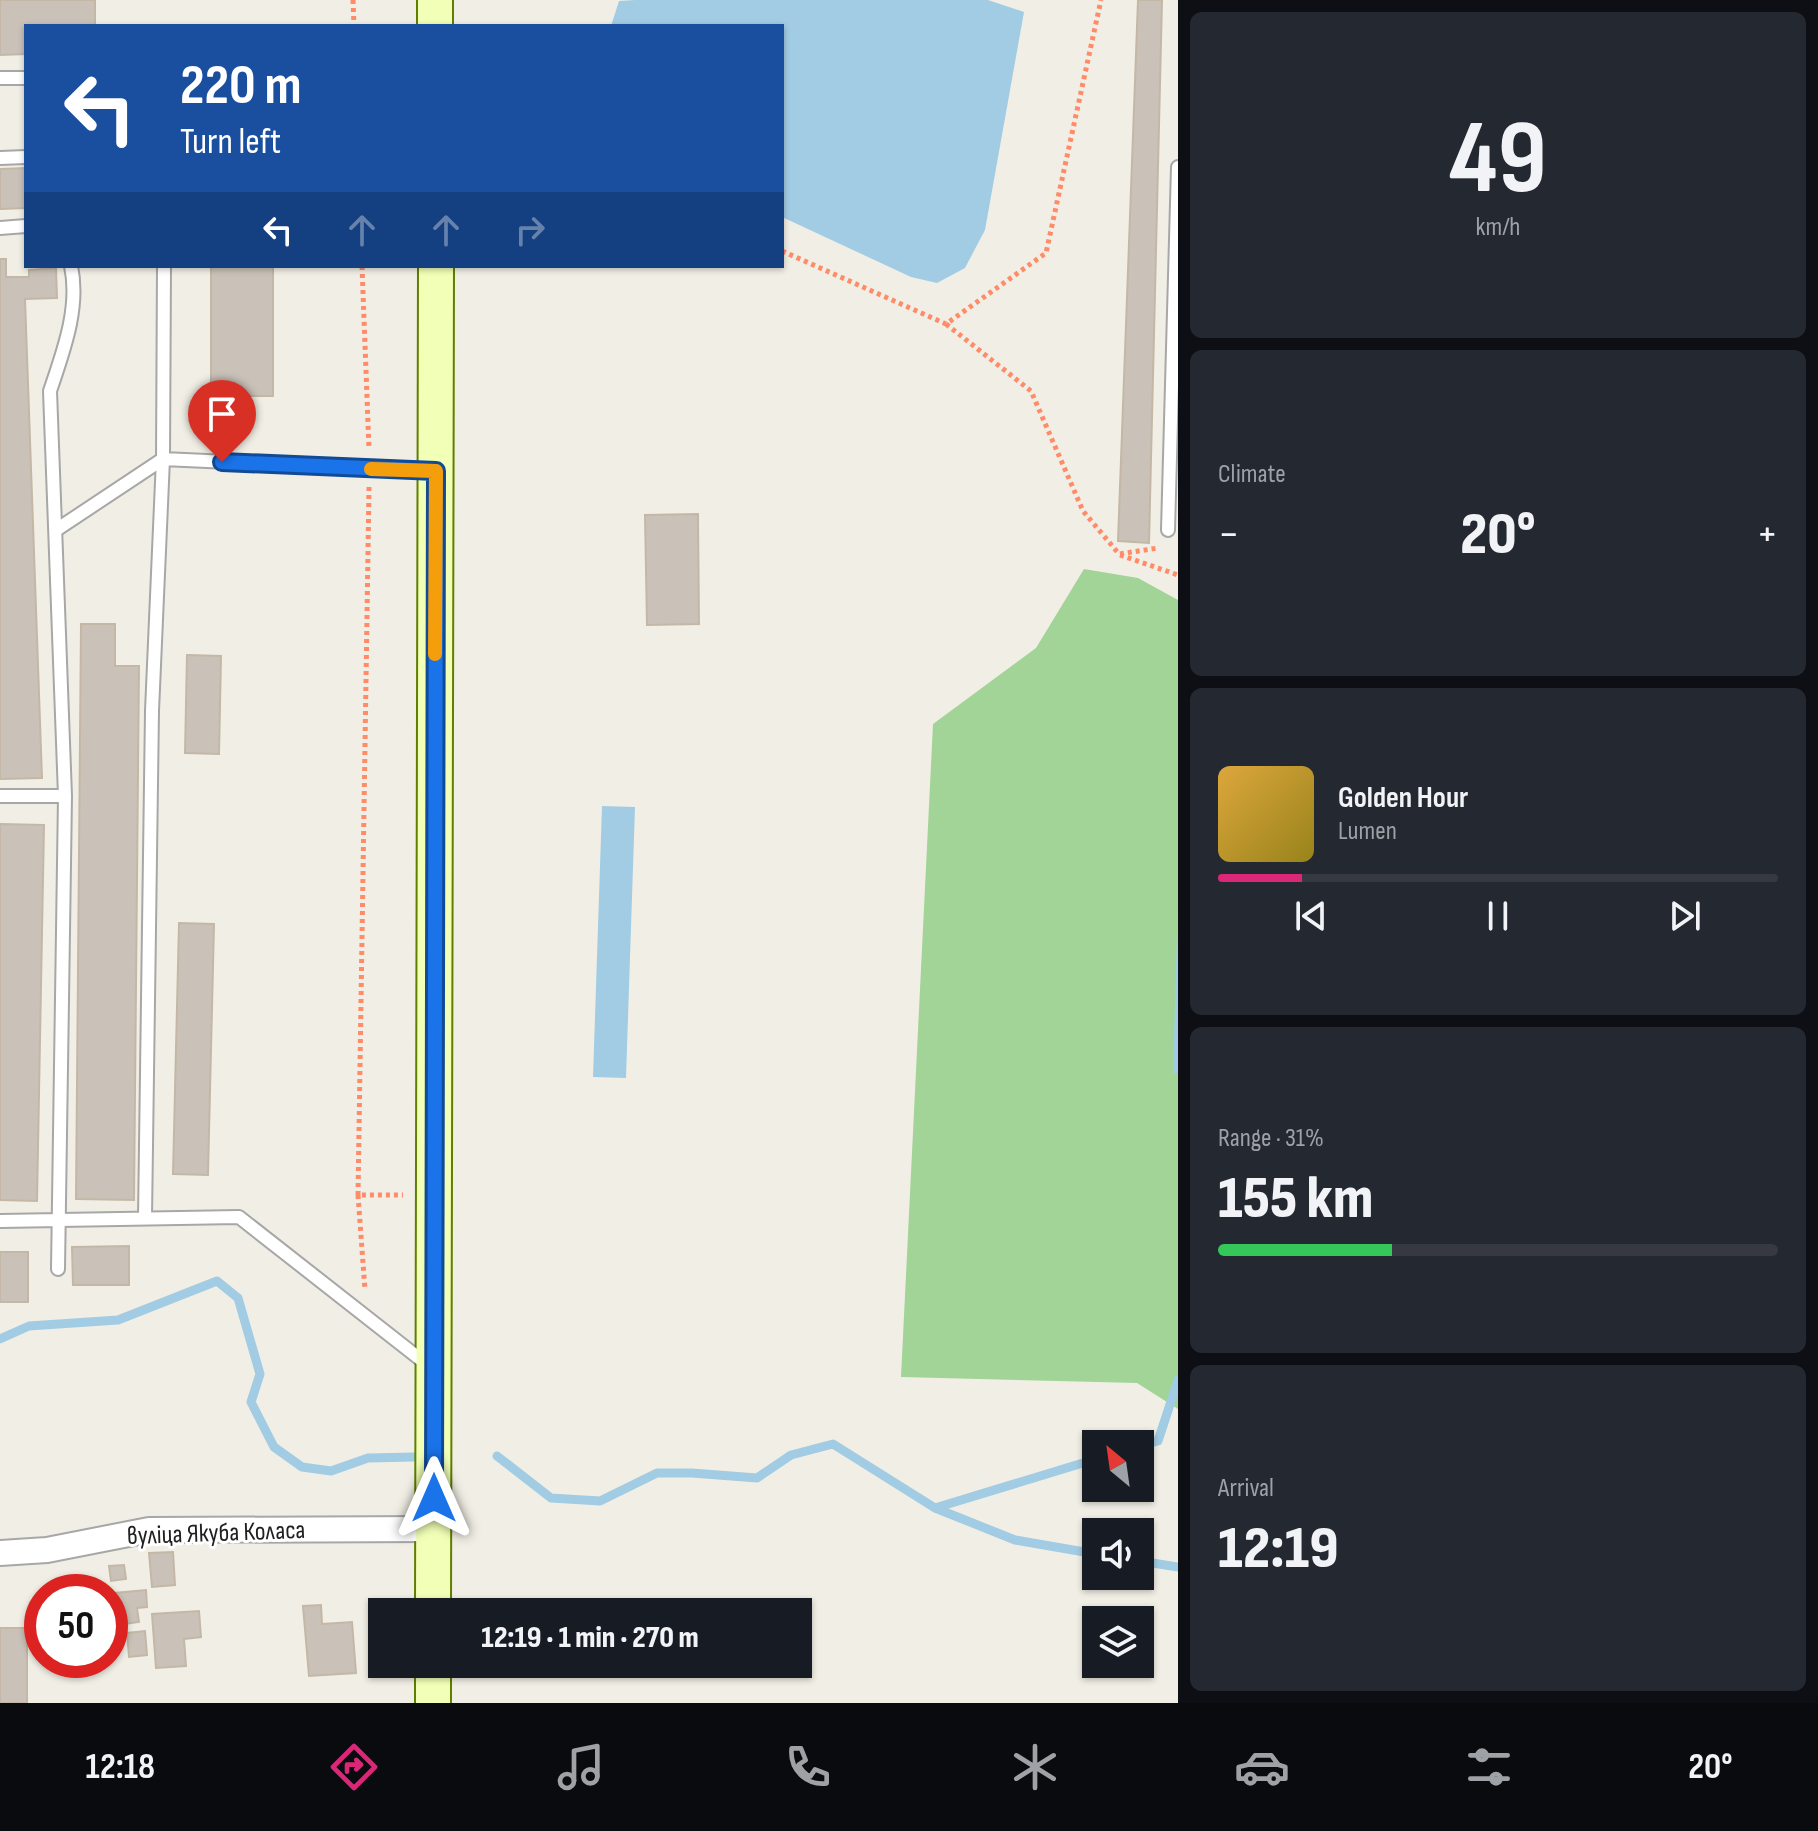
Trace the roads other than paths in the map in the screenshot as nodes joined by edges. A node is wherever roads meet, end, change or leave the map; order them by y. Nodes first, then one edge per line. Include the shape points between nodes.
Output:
1 (435, 0) edge
2 (435, 24) edge
3 (0, 78) edge
4 (24, 78) edge
5 (24, 157) edge
6 (0, 158) edge
7 (1178, 167) edge
8 (24, 226) edge
9 (0, 228) edge
10 (71, 268) edge
11 (164, 268) edge
12 (436, 268) edge
13 (163, 459) junction
14 (436, 471) junction
15 (56, 530) junction
16 (1168, 530) road end
17 (0, 796) edge
18 (65, 796) junction
19 (145, 1218) junction
20 (59, 1220) junction
21 (0, 1221) edge
22 (58, 1269) dead end
23 (434, 1370) junction
24 (433, 1529) junction
25 (0, 1553) edge
26 (433, 1598) edge
27 (433, 1678) edge
28 (433, 1703) edge

1 - 2 main road
3 - 4 lane
5 - 6 lane
7 - 16 lane
8 - 9 lane
10 - 15 lane via 68,339 50,391
11 - 13 lane
12 - 14 main road
13 - 14 lane
13 - 15 lane
13 - 19 lane via 152,711
14 - 23 main road
15 - 18 lane
17 - 18 lane
18 - 20 lane
19 - 20 lane
19 - 23 lane via 239,1217
20 - 21 lane
20 - 22 lane
23 - 24 main road
24 - 25 street, вуліца Якуба Коласа via 149,1530 47,1550
24 - 26 main road
27 - 28 main road

